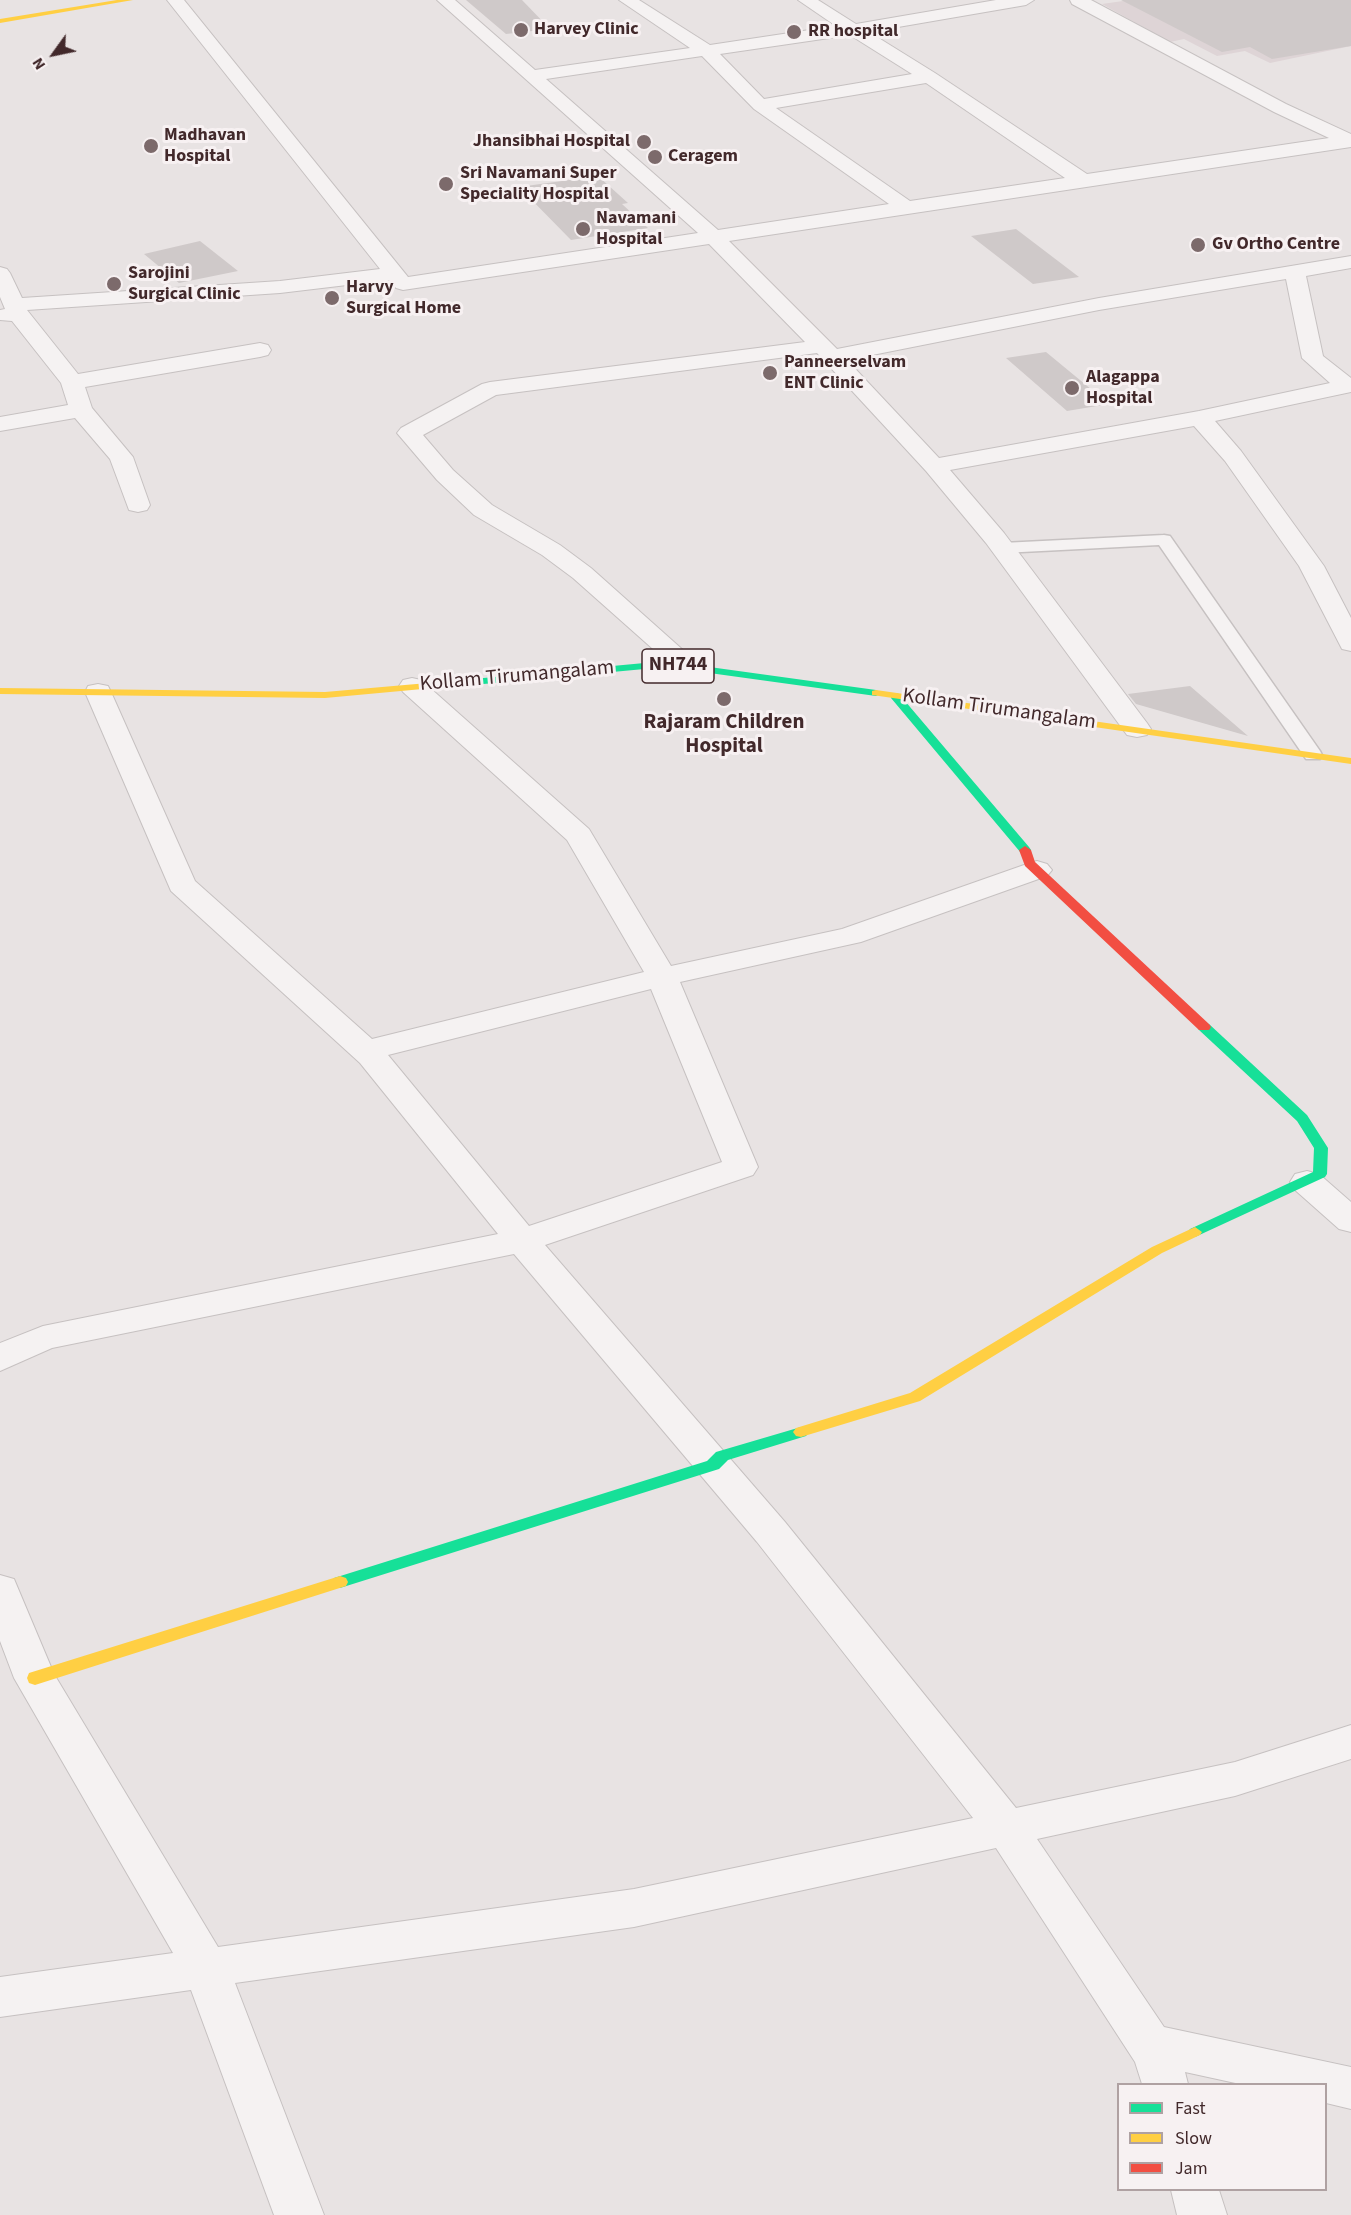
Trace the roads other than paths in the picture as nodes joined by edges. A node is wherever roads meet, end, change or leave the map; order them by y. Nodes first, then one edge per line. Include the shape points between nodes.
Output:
1 (130, 0) edge
2 (175, 0) edge
3 (445, 0) edge
4 (627, 0) edge
5 (806, 0) edge
6 (1026, 0) edge
7 (1078, 0) edge
8 (0, 21) edge
9 (855, 29) junction
10 (706, 50) junction
11 (531, 76) junction
12 (929, 76) junction
13 (760, 105) junction
14 (1351, 140) edge
15 (1082, 180) junction
16 (906, 207) junction
17 (714, 237) junction
18 (1351, 262) edge
19 (1295, 272) junction
20 (0, 273) edge
21 (395, 273) junction
22 (11, 311) edge
23 (260, 350) dead end
24 (826, 351) junction
25 (72, 382) junction
26 (1349, 385) edge
27 (81, 410) junction
28 (1200, 418) junction
29 (0, 424) edge
30 (934, 466) junction
31 (138, 505) dead end
32 (1002, 548) junction
33 (1351, 643) edge
34 (689, 667) junction
35 (411, 686) junction
36 (0, 691) edge
37 (98, 692) junction
38 (895, 696) junction
39 (1137, 729) junction
40 (1313, 755) junction
41 (1351, 761) edge
42 (1037, 870) junction
43 (662, 977) junction
44 (373, 1057) junction
45 (1307, 1182) junction
46 (1351, 1221) edge
47 (522, 1241) junction
48 (0, 1358) edge
49 (713, 1465) junction
50 (0, 1590) edge
51 (35, 1678) junction
52 (1351, 1742) edge
53 (1006, 1828) junction
54 (206, 1968) junction
55 (0, 1997) edge
56 (1157, 2064) edge
57 (1311, 2083) edge
58 (1327, 2085) edge
59 (1351, 2088) edge
60 (1195, 2191) edge
61 (299, 2215) edge
62 (1202, 2215) edge

1 - 8 main road
2 - 21 street
3 - 11 street
4 - 10 street
5 - 9 street
6 - 9 street
7 - 14 street via 1280,108
9 - 10 street
9 - 12 street
10 - 11 street
10 - 13 street
11 - 17 street
12 - 13 street
12 - 15 street
13 - 16 street
14 - 15 street
15 - 16 street
16 - 17 street
17 - 21 street via 403,284
17 - 24 street
18 - 19 street
19 - 24 street
19 - 26 street via 1313,358
20 - 22 street
21 - 22 street
22 - 25 street
23 - 25 street
24 - 30 street
24 - 34 street via 490,389 409,433 445,475 483,510 582,573
25 - 27 street
26 - 28 street
27 - 29 street
27 - 31 street via 122,457
28 - 30 street
28 - 33 street via 1233,456 1311,566
30 - 32 street
32 - 39 street
32 - 40 lane via 1164,540
34 - 35 main road, Kollam Tirumangalam / NH744 via 666,664
34 - 38 main road, Kollam Tirumangalam / NH744
35 - 37 main road, Kollam Tirumangalam / NH744 via 325,695
35 - 43 street via 579,835
36 - 37 main road, Kollam Tirumangalam / NH744
37 - 44 street via 182,885
38 - 39 main road, Kollam Tirumangalam / NH744
38 - 42 main road via 1025,848 1029,863
39 - 40 main road, Kollam Tirumangalam / NH744
40 - 41 main road, Kollam Tirumangalam / NH744
42 - 43 street via 850,936
42 - 45 main road via 1302,1118 1321,1148 1320,1174
43 - 44 street via 367,1050
43 - 47 street via 741,1167
44 - 47 street
45 - 46 street
45 - 49 main road via 1157,1250 915,1397 722,1456
47 - 48 street via 43,1338
47 - 49 street
49 - 51 main road
49 - 53 street via 771,1532
50 - 51 street
51 - 54 street
52 - 53 street via 1235,1779
53 - 54 street via 634,1908
53 - 56 street
54 - 55 street
54 - 61 street
56 - 57 street
58 - 59 street
60 - 62 street

